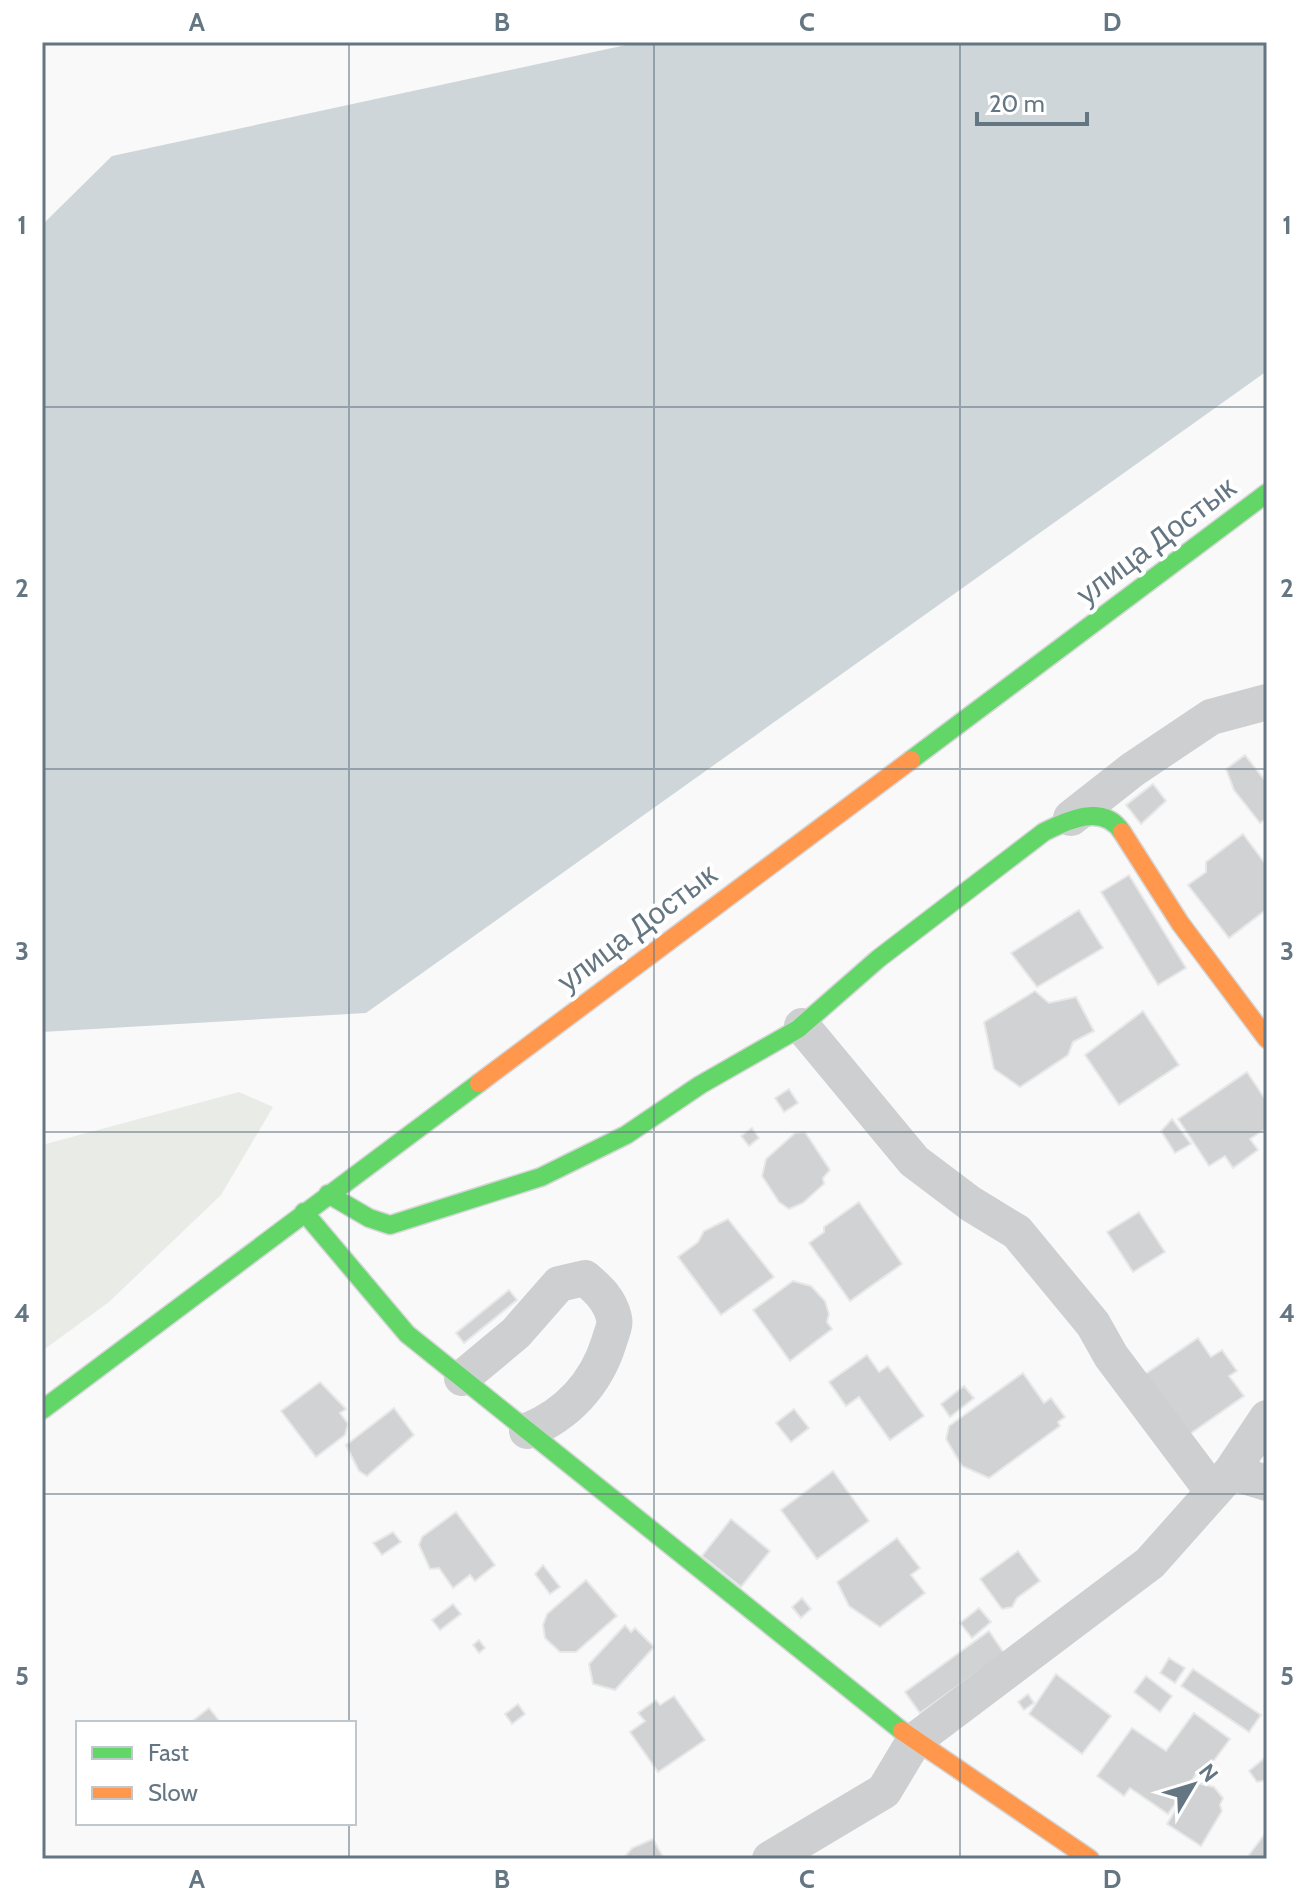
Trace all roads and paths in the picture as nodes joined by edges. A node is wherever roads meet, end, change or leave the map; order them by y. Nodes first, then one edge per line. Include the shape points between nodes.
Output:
1 (1267, 493) edge
2 (1267, 702) edge
3 (1071, 818) junction
4 (802, 1026) junction
5 (1267, 1039) edge
6 (328, 1194) junction
7 (304, 1212) junction
8 (390, 1225) junction
9 (339, 1253) junction
10 (462, 1378) junction
11 (42, 1410) edge
12 (1267, 1418) edge
13 (527, 1431) junction
14 (1222, 1482) junction
15 (1267, 1483) edge
16 (914, 1741) junction
17 (770, 1859) edge
18 (1090, 1859) edge

1 - 6 street, улица Достык
2 - 3 street via 1211,717
3 - 4 street via 1032,840 878,959
3 - 5 street via 1094,815 1116,823 1180,923
4 - 8 street via 626,1135 541,1177
4 - 14 street via 914,1161 1017,1232 1093,1324 1111,1356
6 - 7 street, улица Достык
6 - 8 street
7 - 9 street
7 - 11 street, улица Достык
8 - 9 street
9 - 10 street via 407,1334
10 - 13 street
10 - 13 street via 516,1333 559,1284 585,1278 606,1296 615,1321 604,1359 585,1389 554,1420
12 - 14 street
13 - 16 street
14 - 15 street
14 - 16 street via 1150,1563
16 - 17 street via 884,1791
16 - 18 street

